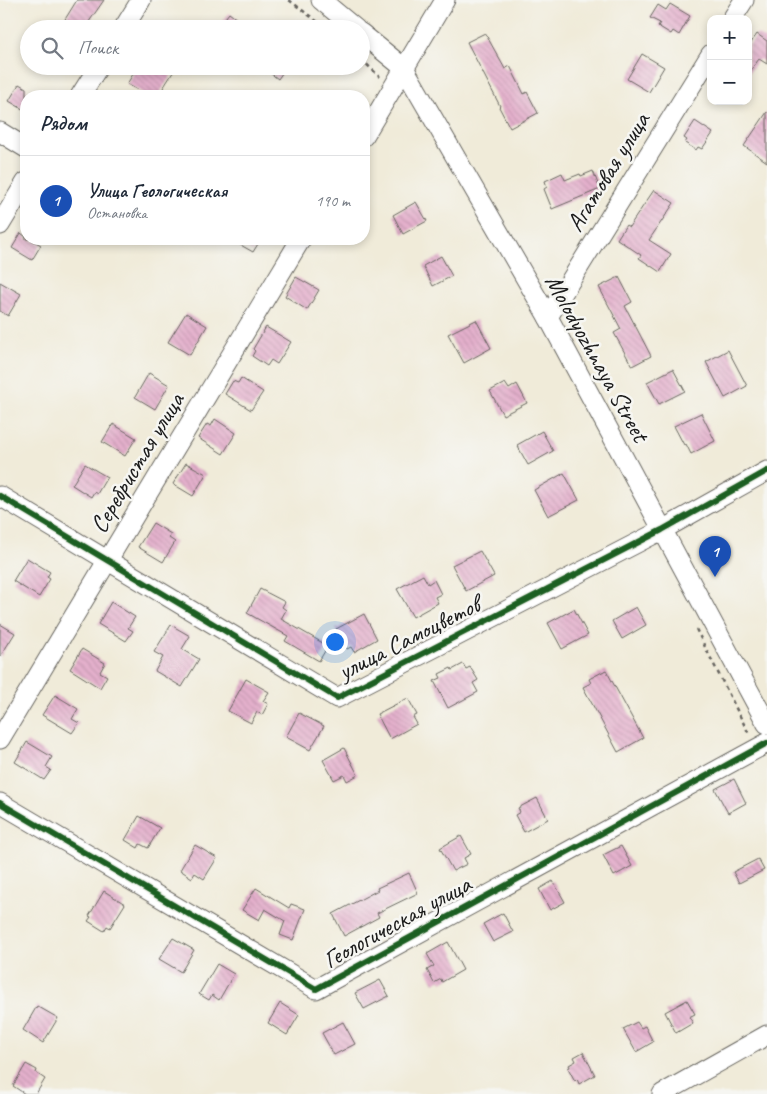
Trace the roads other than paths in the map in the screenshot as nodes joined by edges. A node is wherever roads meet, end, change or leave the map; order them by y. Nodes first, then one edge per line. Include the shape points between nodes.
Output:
1 (141, 0) edge
2 (321, 0) edge
3 (445, 0) edge
4 (744, 0) edge
5 (735, 15) edge
6 (128, 20) edge
7 (345, 20) edge
8 (370, 40) edge
9 (707, 60) edge
10 (404, 68) junction
11 (93, 75) edge
12 (84, 90) edge
13 (370, 126) edge
14 (0, 132) edge
15 (20, 144) edge
16 (20, 192) edge
17 (0, 225) edge
18 (298, 245) edge
19 (548, 317) junction
20 (767, 471) edge
21 (0, 496) edge
22 (662, 530) junction
23 (108, 560) junction
24 (767, 724) edge
25 (0, 739) edge
26 (762, 745) edge
27 (0, 803) edge
28 (767, 1035) edge
29 (662, 1094) edge

1 - 6 street
2 - 7 street
3 - 10 street
4 - 5 street
8 - 10 street, Molodyozhnaya Street
9 - 19 street, Агатовая улица
10 - 13 street
10 - 19 street, Molodyozhnaya Street
11 - 12 street
14 - 15 street
16 - 17 street
18 - 23 street, Серебристая улица
19 - 22 street, Molodyozhnaya Street
20 - 22 street, улица Самоцветов
21 - 23 street, улица Самоцветов
22 - 23 street, улица Самоцветов via 337,698
22 - 24 street, Molodyozhnaya Street
23 - 25 street, Серебристая улица
26 - 27 street, Геологическая улица via 316,989
28 - 29 street

